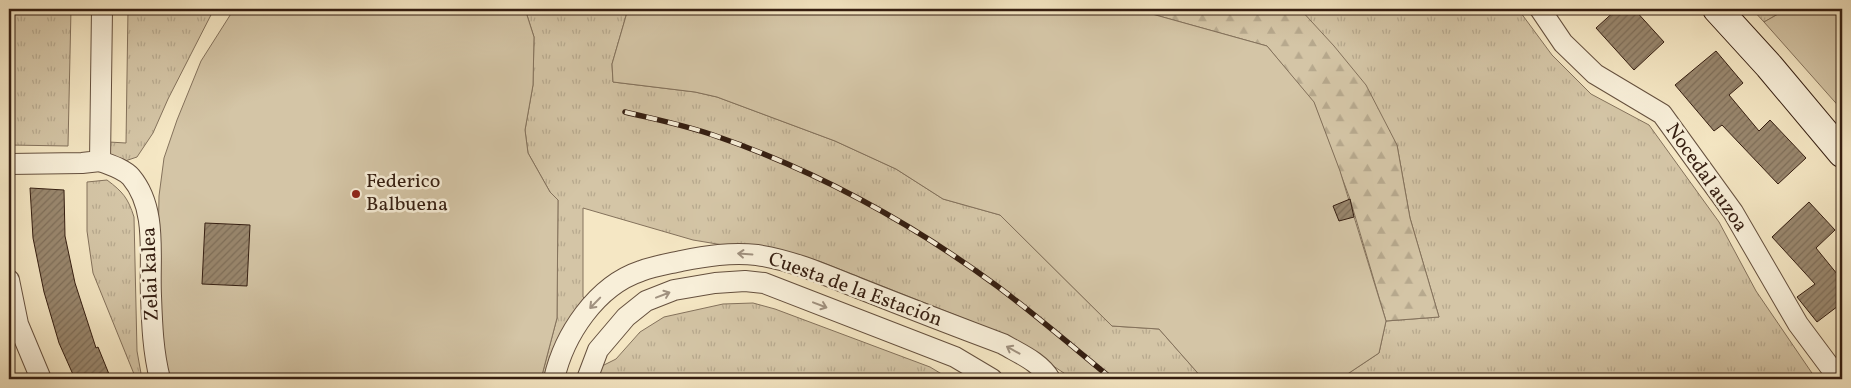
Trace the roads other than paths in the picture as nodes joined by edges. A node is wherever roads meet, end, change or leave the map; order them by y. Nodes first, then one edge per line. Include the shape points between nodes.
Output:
1 (102, 9) edge
2 (1540, 9) edge
3 (1717, 9) edge
4 (1842, 153) edge
5 (100, 161) junction
6 (9, 164) edge
7 (9, 280) edge
8 (42, 379) edge
9 (160, 379) edge
10 (554, 379) edge
11 (587, 379) edge
12 (992, 379) edge
13 (1050, 379) edge
14 (1839, 379) edge

1 - 5 street
2 - 14 street, Nocedal auzoa via 1563,43 1595,74 1662,114 1732,212 1798,324
3 - 4 street
5 - 6 street, Zelai kalea
5 - 9 street, Zelai kalea via 130,177 141,194 150,220 154,354
7 - 8 street via 18,324
13 -> 10 street, Cuesta de la Estación via 1034,362 1003,344 798,265 757,255 733,254 706,256 640,271 620,280 593,305 571,334
11 -> 12 street, Cuesta de la Estación via 598,350 626,317 646,301 674,290 745,281 764,283 946,354

